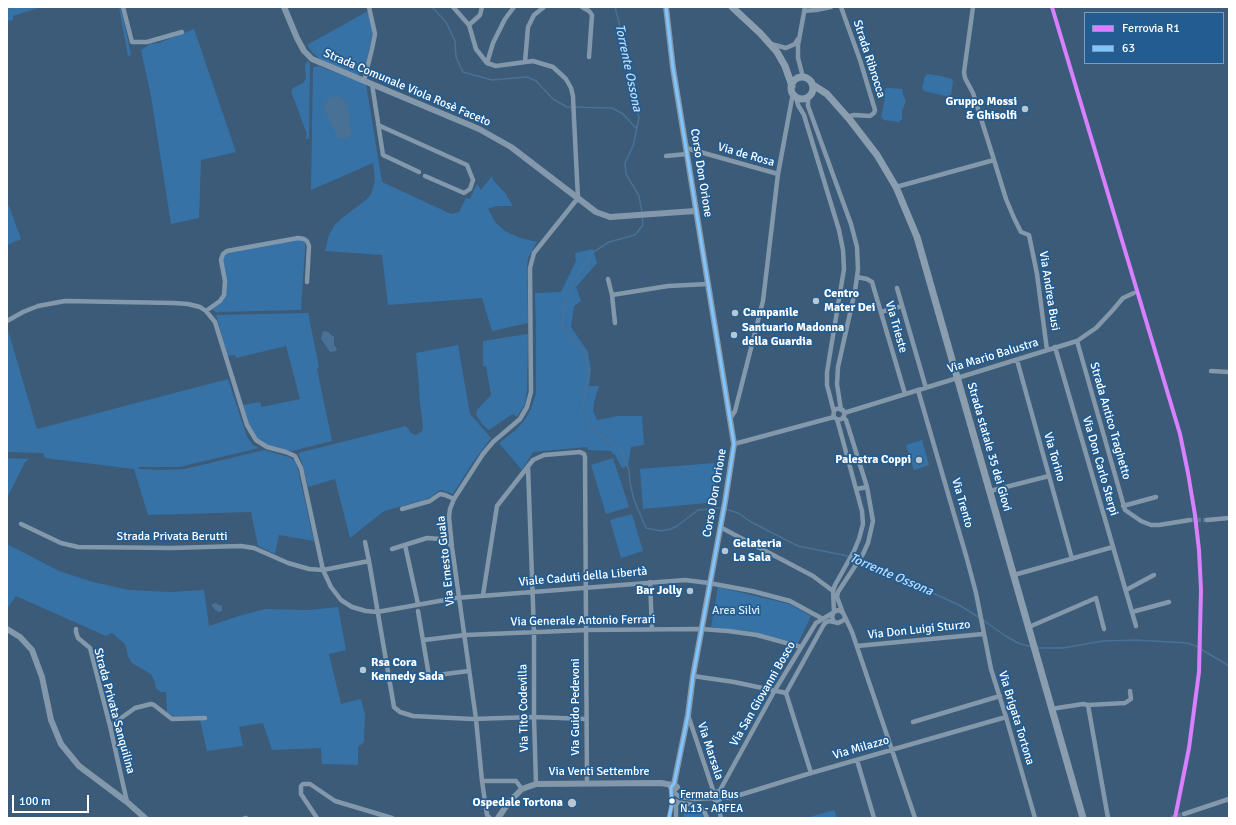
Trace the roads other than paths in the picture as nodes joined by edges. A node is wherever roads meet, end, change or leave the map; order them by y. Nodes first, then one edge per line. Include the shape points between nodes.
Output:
1 (123, 7) edge
2 (284, 7) edge
3 (369, 7) edge
4 (452, 7) edge
5 (482, 7) edge
6 (514, 7) edge
7 (544, 7) edge
8 (582, 7) edge
9 (665, 7) edge
10 (732, 7) edge
11 (831, 7) edge
12 (841, 7) edge
13 (973, 7) edge
14 (805, 9) edge
15 (469, 25) junction
16 (182, 32) dead end
17 (799, 38) junction
18 (771, 44) junction
19 (589, 57) dead end
20 (525, 62) junction
21 (487, 63) junction
22 (785, 66) junction
23 (801, 77) junction
24 (364, 80) junction
25 (372, 84) junction
26 (813, 85) junction
27 (794, 92) junction
28 (809, 96) junction
29 (833, 102) junction
30 (798, 105) junction
31 (790, 112) junction
32 (847, 117) junction
33 (378, 125) junction
34 (686, 151) junction
35 (666, 156) dead end
36 (994, 160) junction
37 (419, 172) dead end
38 (778, 174) junction
39 (426, 176) dead end
40 (896, 187) junction
41 (578, 198) junction
42 (695, 211) junction
43 (857, 277) junction
44 (608, 279) dead end
45 (307, 282) dead end
46 (708, 284) junction
47 (897, 288) dead end
48 (1134, 293) dead end
49 (612, 295) junction
50 (902, 306) junction
51 (206, 311) junction
52 (881, 312) junction
53 (7, 321) edge
54 (615, 323) dead end
55 (1077, 340) junction
56 (1055, 347) junction
57 (1047, 350) junction
58 (1016, 360) junction
59 (1210, 371) dead end
60 (1229, 372) edge
61 (958, 377) junction
62 (926, 388) junction
63 (918, 390) junction
64 (905, 394) junction
65 (843, 413) junction
66 (835, 416) junction
67 (730, 419) junction
68 (734, 444) junction
69 (854, 445) junction
70 (844, 448) junction
71 (528, 467) junction
72 (1049, 476) junction
73 (868, 487) junction
74 (856, 489) junction
75 (990, 491) junction
76 (1156, 497) dead end
77 (454, 499) junction
78 (1123, 506) junction
79 (402, 509) dead end
80 (1229, 518) edge
81 (1190, 520) tunnel mouth
82 (1207, 520) tunnel mouth
83 (21, 524) dead end
84 (720, 527) junction
85 (365, 542) dead end
86 (405, 545) junction
87 (452, 547) junction
88 (1113, 548) junction
89 (392, 549) dead end
90 (1072, 559) junction
91 (369, 561) junction
92 (323, 570) junction
93 (1014, 575) junction
94 (1154, 575) dead end
95 (650, 582) junction
96 (709, 583) junction
97 (586, 588) junction
98 (1126, 590) junction
99 (833, 591) junction
100 (533, 592) junction
101 (483, 595) junction
102 (459, 597) junction
103 (1169, 602) dead end
104 (418, 604) junction
105 (418, 611) dead end
106 (377, 612) junction
107 (1132, 612) junction
108 (833, 613) junction
109 (844, 615) junction
110 (823, 620) junction
111 (834, 622) junction
112 (981, 623) joint
113 (1136, 626) dead end
114 (1029, 627) junction
115 (7, 629) edge
116 (76, 629) dead end
117 (652, 629) junction
118 (701, 629) junction
119 (587, 630) junction
120 (1104, 630) dead end
121 (534, 632) junction
122 (465, 634) junction
123 (983, 634) junction
124 (424, 640) junction
125 (856, 646) junction
126 (801, 647) junction
127 (469, 671) junction
128 (693, 676) junction
129 (775, 690) junction
130 (1130, 691) dead end
131 (786, 693) junction
132 (1000, 696) junction
133 (1088, 705) junction
134 (1051, 708) junction
135 (688, 715) junction
136 (534, 717) junction
137 (1006, 717) junction
138 (205, 718) dead end
139 (476, 719) junction
140 (586, 719) junction
141 (913, 722) dead end
142 (110, 726) junction
143 (892, 750) junction
144 (857, 760) junction
145 (811, 773) junction
146 (482, 781) junction
147 (536, 784) junction
148 (587, 784) junction
149 (524, 788) junction
150 (674, 788) junction
151 (716, 792) junction
152 (722, 797) junction
153 (1229, 799) edge
154 (715, 800) junction
155 (127, 802) junction
156 (676, 802) junction
157 (1184, 814) dead end
158 (140, 817) edge
159 (669, 817) edge
160 (676, 817) edge
161 (317, 818) edge
162 (392, 818) edge
163 (490, 818) edge
164 (498, 818) edge
165 (663, 818) edge
166 (707, 818) edge
167 (721, 818) edge
168 (874, 818) edge
169 (916, 818) edge
170 (1035, 818) edge
171 (1083, 818) edge
172 (1108, 818) edge

1 - 16 street via 132,42 147,42
2 - 24 street, Strada Comunale Viola Rosè Faceto via 296,38 308,56
3 - 24 street via 375,34
4 - 15 street
5 - 15 street via 480,15
6 - 21 street via 493,43
7 - 20 street via 536,12 528,26
8 - 19 street via 592,15
9 - 34 street, Corso Don Orione
10 - 18 main road
11 - 14 street
12 - 32 street, Strada Ribrocca via 875,110 870,116
13 - 36 street via 964,78 973,93
14 - 17 street
15 - 21 street via 476,49
17 - 18 street via 795,44 786,48
17 - 23 street via 798,58
18 - 22 main road
20 - 21 street via 496,66
20 - 41 street via 533,61 553,67 566,79 571,88
22 - 23 main road
22 - 27 main road
23 - 26 main road via 809,79
23 - 27 main road via 796,79
24 - 25 street, Strada Comunale Viola Rosè Faceto
25 - 33 street
25 - 41 street, Strada Comunale Viola Rosè Faceto via 479,129 511,147
26 - 28 main road
26 - 29 main road, Strada statale 35 dei Giovi via 824,91
27 - 28 main road via 802,99
27 - 30 street
27 - 31 street
28 - 29 main road, Strada statale 35 dei Giovi via 822,96
28 - 43 street via 808,106 851,224 857,247
29 - 32 main road, Strada statale 35 dei Giovi
30 - 31 street via 794,105
30 - 66 street via 804,115 843,250 844,268 827,372 827,385
31 - 38 street
32 - 40 main road, Strada statale 35 dei Giovi via 877,155
33 - 37 street via 383,154
33 - 39 street via 467,165 473,180 470,189 464,193
34 - 35 street
34 - 38 street, Via de Rosa
34 - 42 street, Corso Don Orione
36 - 40 street
36 - 57 street, Via Andrea Busi via 1020,232 1029,235
38 - 67 street via 762,304 735,412
40 - 61 main road, Strada statale 35 dei Giovi via 917,237
41 - 42 street, Strada Comunale Viola Rosè Faceto via 596,212 610,217
41 - 77 street, Via Ernesto Guala via 534,253 530,268 531,392 527,407 520,419 483,454
42 - 46 street, Corso Don Orione
43 - 52 street, Via Trieste via 867,278 872,282
43 - 65 street via 838,367 837,384
44 - 49 street
45 - 51 street via 309,246 304,239 227,251 221,260 225,281 224,295
46 - 49 street via 668,286
46 - 67 street, Corso Don Orione
47 - 50 street
48 - 55 street, Via Mario Balustra via 1123,298 1096,328
49 - 54 street
50 - 52 street
50 - 62 street
51 - 53 street via 188,304 174,303 65,301 38,306
51 - 92 street via 215,322 247,425 256,440 267,447 295,456 301,468
52 - 64 street, Via Trieste
55 - 56 street, Via Mario Balustra
55 - 78 street, Strada Antico Traghetto
56 - 57 street, Via Mario Balustra
56 - 88 street, Via Don Carlo Sterpi
57 - 58 street, Via Mario Balustra
58 - 61 street, Via Mario Balustra
58 - 72 street, Via Torino
59 - 60 street
61 - 62 street, Via Mario Balustra
61 - 75 main road, Strada statale 35 dei Giovi
62 - 63 street, Via Mario Balustra
63 - 64 street, Via Mario Balustra
63 - 112 street, Via Trento via 959,530
64 - 65 street, Via Mario Balustra
65 - 66 street via 840,419
65 - 66 street via 837,409
65 - 69 street
66 - 68 street
66 - 70 street
67 - 68 street, Corso Don Orione
68 - 84 street, Corso Don Orione
69 - 70 street
69 - 73 street
70 - 74 street
71 - 97 street, Via Guido Pedevoni via 533,460 544,455 580,452 584,454
71 - 100 street, Via Tito Codevilla
71 - 101 street via 498,506
72 - 75 street
72 - 90 street, Via Torino
73 - 74 street
73 - 109 street via 873,521 868,544 838,592
74 - 99 street via 863,524 854,551
75 - 93 main road, Strada statale 35 dei Giovi
76 - 78 street
77 - 79 street via 440,494 430,501
77 - 87 street, Via Ernesto Guala via 449,517
78 - 81 street via 1124,510 1151,525
80 - 82 street
83 - 92 street, Strada Privata Berutti via 61,543 78,547 242,546 254,548 288,563
84 - 96 street, Corso Don Orione
84 - 99 street via 813,576
85 - 91 street
86 - 87 street via 434,538 448,542
86 - 89 street
86 - 104 street
87 - 102 street, Via Ernesto Guala
88 - 90 street
88 - 98 street, Via Don Carlo Sterpi
90 - 93 street
91 - 92 street, Strada Privata Berutti
91 - 106 street
92 - 106 street via 341,600 352,607
93 - 114 main road, Strada statale 35 dei Giovi
94 - 98 street
95 - 96 street, Viale Caduti della Libertà via 686,580
95 - 97 street, Viale Caduti della Libertà
95 - 117 street
96 - 110 street, Viale Caduti della Libertà via 790,601
96 - 118 street, Corso Don Orione
97 - 100 street, Viale Caduti della Libertà
97 - 119 street, Via Guido Pedevoni
98 - 107 street, Via Don Carlo Sterpi
99 - 108 street
100 - 101 street, Viale Caduti della Libertà
100 - 121 street, Via Tito Codevilla
101 - 102 street, Viale Caduti della Libertà
102 - 104 street, Viale Caduti della Libertà
102 - 122 street, Via Ernesto Guala
103 - 107 street
104 - 106 street, Viale Caduti della Libertà
105 - 124 street
106 - 139 street via 394,707 413,716
107 - 113 street, Via Don Carlo Sterpi
108 - 109 street via 839,610
108 - 110 street, Via San Giovanni Bosco
108 - 111 street
109 - 111 street via 841,622
109 - 125 street
110 - 126 street, Via San Giovanni Bosco via 816,623
111 - 131 street, Via San Giovanni Bosco via 825,623
112 - 123 street, Via Brigata Tortona
114 - 120 street via 1096,598
114 - 134 main road, Strada statale 35 dei Giovi
115 - 155 street via 20,637 32,650 42,677 51,720 61,744 79,766
116 - 142 street, Strada Privata Sanquilina via 78,638 90,648
117 - 118 street, Via Generale Antonio Ferrari
117 - 119 street, Via Generale Antonio Ferrari
118 - 126 street, Via Generale Antonio Ferrari via 756,635
118 - 128 street, Corso Don Orione
119 - 121 street, Via Generale Antonio Ferrari
119 - 140 street, Via Guido Pedevoni
121 - 122 street, Via Generale Antonio Ferrari
121 - 136 street, Via Tito Codevilla
122 - 124 street, Via Generale Antonio Ferrari
122 - 127 street, Via Ernesto Guala
123 - 125 street, Via Don Luigi Sturzo
123 - 132 street, Via Brigata Tortona
124 - 127 street via 429,676
125 - 143 street
126 - 129 street, Via San Giovanni Bosco
127 - 139 street, Via Ernesto Guala
128 - 129 street
128 - 135 street, Corso Don Orione
129 - 131 street
129 - 151 street, Via San Giovanni Bosco
130 - 133 street via 1131,699 1125,703
131 - 145 street
132 - 137 street, Via Brigata Tortona
132 - 141 street
133 - 134 street
133 - 172 street
134 - 171 main road, Strada statale 35 dei Giovi
135 - 150 street, Corso Don Orione
135 - 151 street, Via Marsala
136 - 139 street
136 - 140 street
136 - 147 street, Via Tito Codevilla
137 - 143 street, Via Milazzo
137 - 170 street, Via Brigata Tortona
138 - 142 street via 172,720 151,704 135,708
139 - 146 street, Via Ernesto Guala
140 - 148 street, Via Guido Pedevoni
142 - 155 street, Strada Privata Sanquilina
143 - 144 street, Via Milazzo
143 - 169 street
144 - 145 street, Via Milazzo
144 - 168 street
145 - 152 street, Via Milazzo via 730,798
146 - 149 street via 516,781
146 - 163 street, Via Ernesto Guala via 487,815
147 - 148 street, Via Venti Settembre
147 - 149 street, Via Venti Settembre
148 - 150 street, Via Venti Settembre via 661,783
149 - 164 street via 509,802
150 - 154 street via 680,797
150 - 156 street
150 - 159 street
151 - 152 street
151 - 154 street via 712,796
152 - 154 street
153 - 157 street
154 - 167 street
155 - 158 street
156 - 160 street
156 - 166 street via 699,806
159 - 160 street via 673,814
159 - 165 street
161 - 162 street via 301,794 303,784 310,784 335,801

